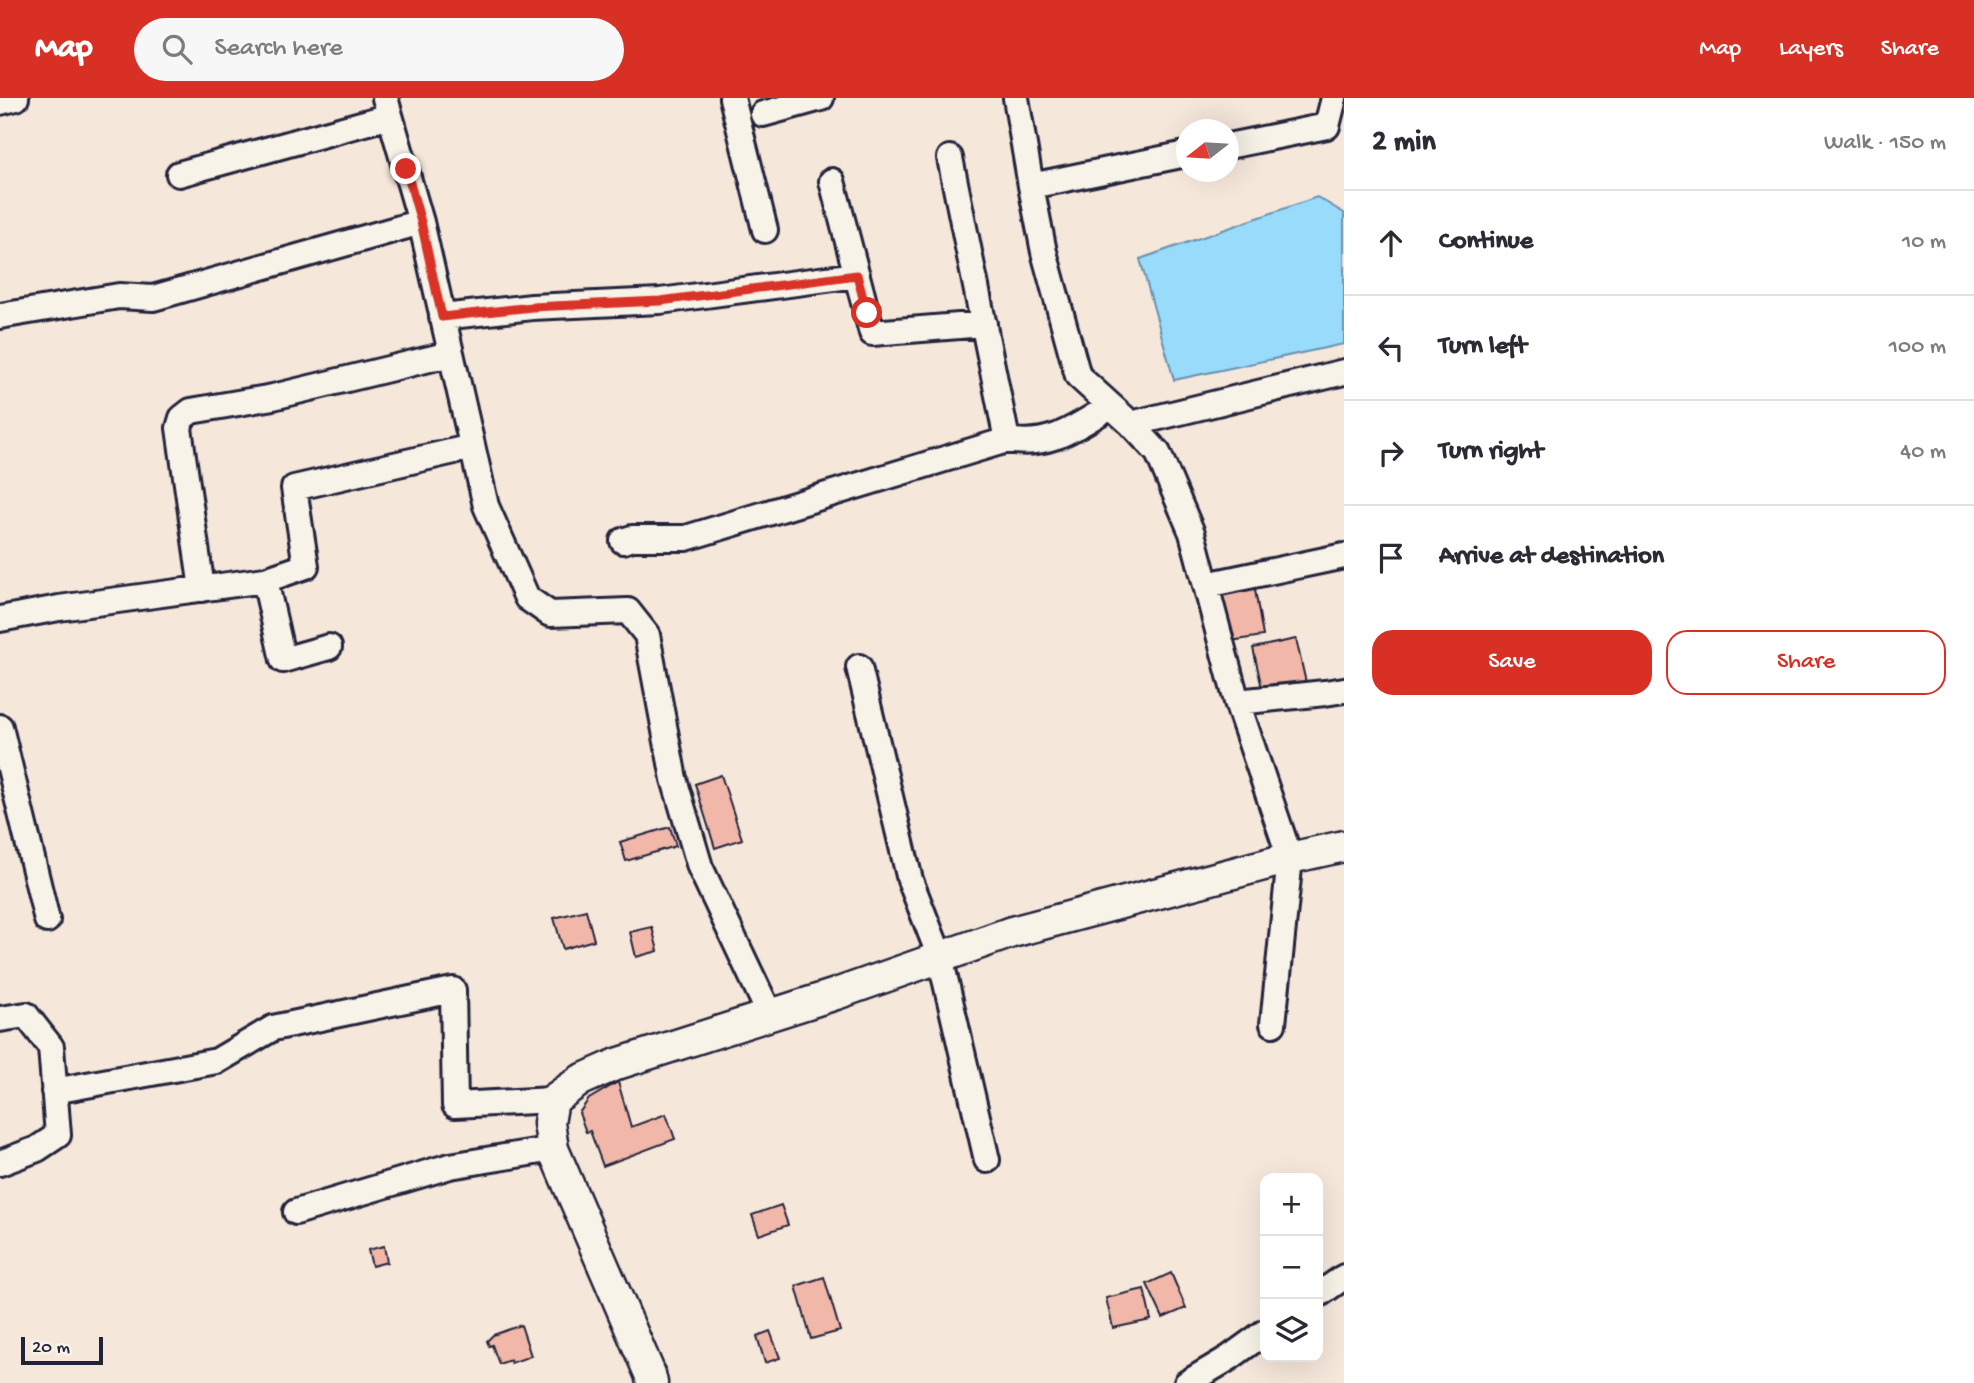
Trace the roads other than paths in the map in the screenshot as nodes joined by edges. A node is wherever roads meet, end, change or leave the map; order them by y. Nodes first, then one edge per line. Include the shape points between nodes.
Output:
1 (16, 98) edge
2 (733, 98) edge
3 (821, 98) edge
4 (1016, 98) edge
5 (1334, 98) edge
6 (0, 102) edge
7 (388, 107) edge
8 (763, 114) dead end
9 (1239, 144) edge
10 (1176, 156) edge
11 (950, 158) dead end
12 (179, 174) dead end
13 (832, 181) dead end
14 (1031, 186) junction
15 (421, 222) junction
16 (765, 230) dead end
17 (857, 275) junction
18 (0, 316) edge
19 (442, 317) junction
20 (984, 324) junction
21 (450, 354) junction
22 (1344, 372) edge
23 (1111, 406) junction
24 (1131, 424) junction
25 (1007, 440) junction
26 (472, 447) junction
27 (623, 541) dead end
28 (1344, 556) edge
29 (265, 580) junction
30 (1206, 585) junction
31 (202, 589) junction
32 (0, 619) edge
33 (329, 647) dead end
34 (859, 667) dead end
35 (1344, 690) edge
36 (1237, 702) junction
37 (0, 727) edge
38 (1344, 846) edge
39 (1290, 858) junction
40 (47, 920) dead end
41 (940, 957) junction
42 (771, 1015) junction
43 (0, 1018) edge
44 (1273, 1024) dead end
45 (54, 1091) junction
46 (553, 1100) junction
47 (553, 1149) junction
48 (986, 1160) dead end
49 (0, 1163) edge
50 (296, 1212) dead end
51 (1344, 1278) edge
52 (1323, 1292) edge
53 (1260, 1336) edge
54 (652, 1383) edge
55 (1187, 1383) edge

1 - 6 street
2 - 16 street
3 - 8 street
4 - 14 street
5 - 9 street via 1327,125
7 - 12 street
7 - 15 street
10 - 14 street
11 - 20 street
13 - 17 street
14 - 23 street via 1044,252 1079,376
15 - 18 street via 153,298 119,296
15 - 19 street
17 - 19 street via 660,301
17 - 20 street via 872,333
19 - 21 street
20 - 25 street
21 - 26 street
21 - 31 street via 273,397 191,411 182,418 179,428
22 - 24 street
23 - 24 street
23 - 25 street via 1062,435 1027,443
24 - 30 street via 1158,453 1192,533
25 - 27 street via 686,538
26 - 29 street via 294,488 306,566
26 - 42 street via 486,506 527,598 550,614 628,611 647,635 674,779 700,867
28 - 30 street
29 - 31 street
29 - 33 street via 283,660
30 - 36 street
31 - 32 street
34 - 41 street via 910,880
35 - 36 street
36 - 39 street
37 - 40 street
38 - 39 street
39 - 41 street via 1012,932
39 - 44 street
41 - 42 street
41 - 48 street
42 - 46 street via 617,1064 581,1080
43 - 45 street via 26,1015 51,1047
45 - 46 street via 217,1061 273,1028 453,990 455,1105
45 - 49 street via 58,1135
46 - 47 street via 549,1123
47 - 50 street via 450,1167
47 - 54 street
51 - 52 street
53 - 55 street

